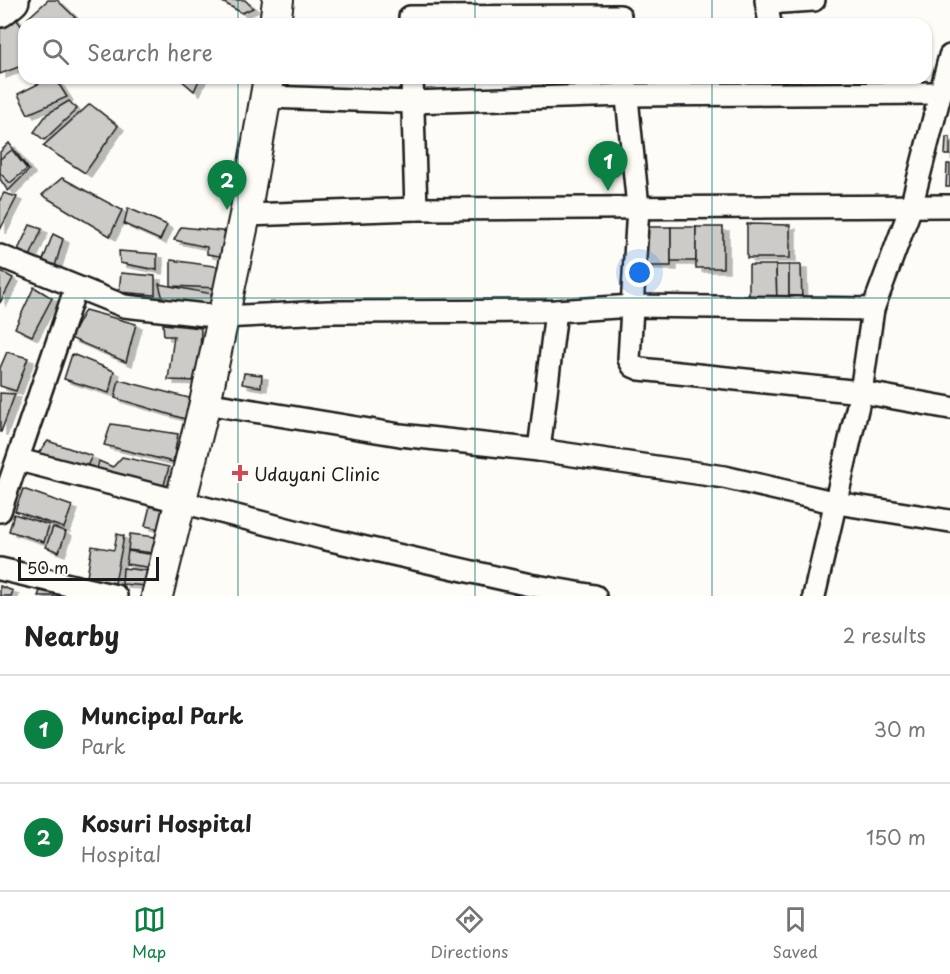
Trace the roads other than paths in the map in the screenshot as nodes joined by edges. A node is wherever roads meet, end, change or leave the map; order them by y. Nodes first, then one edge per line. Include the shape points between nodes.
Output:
1 (12, 0) edge
2 (278, 0) edge
3 (814, 0) edge
4 (768, 9) edge
5 (0, 10) edge
6 (620, 13) edge
7 (410, 14) edge
8 (276, 18) edge
9 (950, 56) edge
10 (412, 84) edge
11 (764, 86) edge
12 (625, 87) edge
13 (268, 88) edge
14 (941, 93) junction
15 (412, 102) junction
16 (950, 206) edge
17 (638, 207) junction
18 (911, 207) junction
19 (416, 208) junction
20 (245, 215) junction
21 (0, 256) edge
22 (76, 287) junction
23 (632, 306) junction
24 (873, 309) junction
25 (556, 311) junction
26 (222, 317) junction
27 (861, 392) junction
28 (205, 404) junction
29 (950, 408) edge
30 (539, 450) junction
31 (19, 460) junction
32 (837, 503) junction
33 (180, 504) junction
34 (0, 511) edge
35 (950, 521) edge
36 (0, 569) edge
37 (116, 596) edge
38 (157, 596) edge
39 (595, 596) edge
40 (814, 596) edge

1 - 5 main road
2 - 8 street
3 - 4 street
6 - 7 street
9 - 14 street
10 - 15 street
11 - 12 street
11 - 14 street
12 - 15 street
12 - 17 street
13 - 15 street
13 - 20 street
14 - 18 street
15 - 19 street
16 - 18 street
17 - 18 street
17 - 19 street
17 - 23 street
18 - 24 street
19 - 20 street
20 - 26 street
21 - 22 street
22 - 26 street via 124,306
22 - 31 street
23 - 24 street
23 - 25 street
23 - 27 street via 629,359 640,369
24 - 27 street
25 - 26 street via 328,312
25 - 30 street
26 - 28 street
27 - 29 street
27 - 32 street
28 - 30 street via 400,435
28 - 33 street
30 - 32 street via 724,477
31 - 33 street
31 - 34 street
32 - 35 street
32 - 40 street
33 - 38 street
33 - 39 street via 518,583
36 - 37 street

